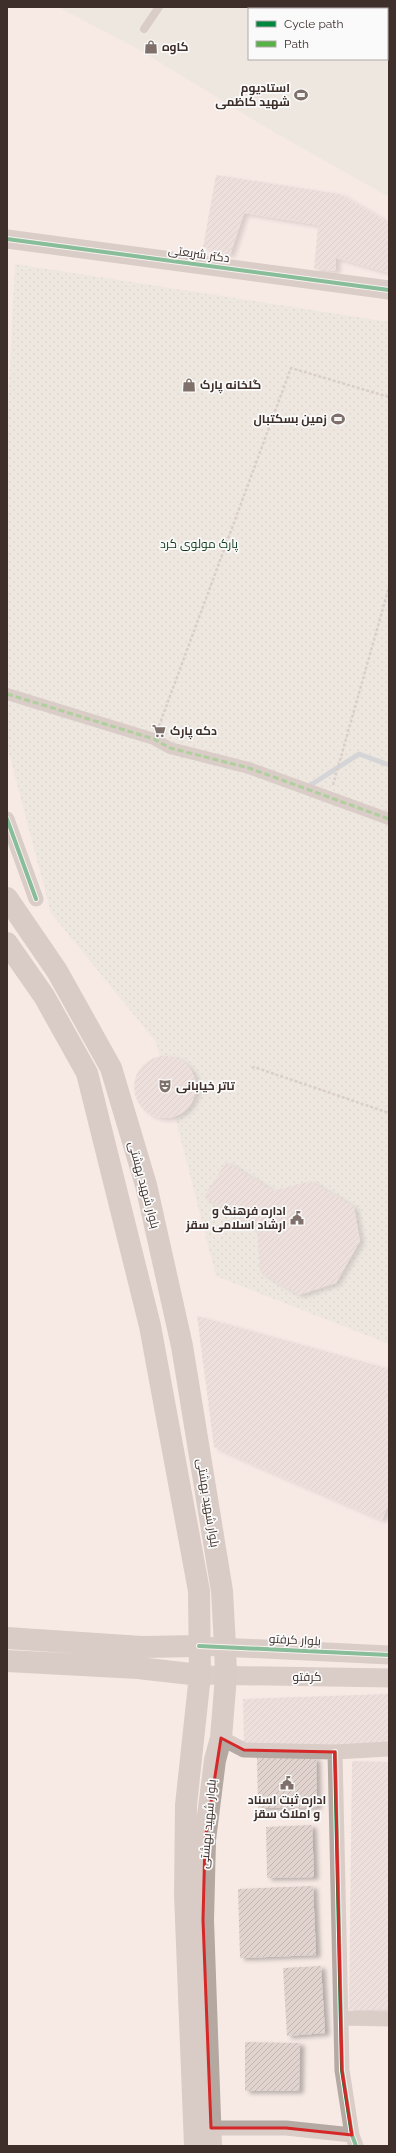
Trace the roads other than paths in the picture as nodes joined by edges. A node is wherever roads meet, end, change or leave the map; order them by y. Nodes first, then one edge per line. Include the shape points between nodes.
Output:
1 (159, 7) edge
2 (144, 29) dead end
3 (7, 239) edge
4 (389, 290) edge
5 (7, 694) edge
6 (7, 819) edge
7 (389, 819) edge
8 (7, 898) edge
9 (36, 899) dead end
10 (7, 943) edge
11 (7, 1638) edge
12 (200, 1646) junction
13 (225, 1646) junction
14 (389, 1655) edge
15 (7, 1661) edge
16 (200, 1675) junction
17 (226, 1676) junction
18 (389, 1678) edge
19 (221, 1738) junction
20 (389, 1749) edge
21 (335, 1752) junction
22 (341, 2018) junction
23 (389, 2019) edge
24 (211, 2137) edge
25 (354, 2141) edge
26 (195, 2146) edge

1 - 2 lane
3 - 4 street, دکتر شریعتی
5 - 7 street via 154,740 170,748 249,768
6 - 9 street
8 - 13 main road, بلوار شهید بهشتی via 57,971 111,1068 146,1185 182,1346 222,1591
10 - 12 main road, بلوار شهید بهشتی via 44,996 87,1073 150,1326 199,1591
11 - 12 main road via 142,1646
12 - 13 street, بلوار کرفتو
12 - 16 main road, بلوار شهید بهشتی
13 - 14 street, بلوار کرفتو
13 - 17 main road, بلوار شهید بهشتی
15 - 16 main road via 138,1668
16 - 17 street, کرفتو
16 - 26 main road, بلوار شهید بهشتی via 186,1806 185,1894
17 - 18 street, کرفتو
17 - 19 main road, بلوار شهید بهشتی
19 - 21 street via 244,1750
19 - 24 main road, بلوار شهید بهشتی via 214,1767 205,1847 203,1920
20 - 21 street
21 - 22 street
22 - 23 street
22 - 25 street via 342,2070
24 - 25 street via 286,2128

